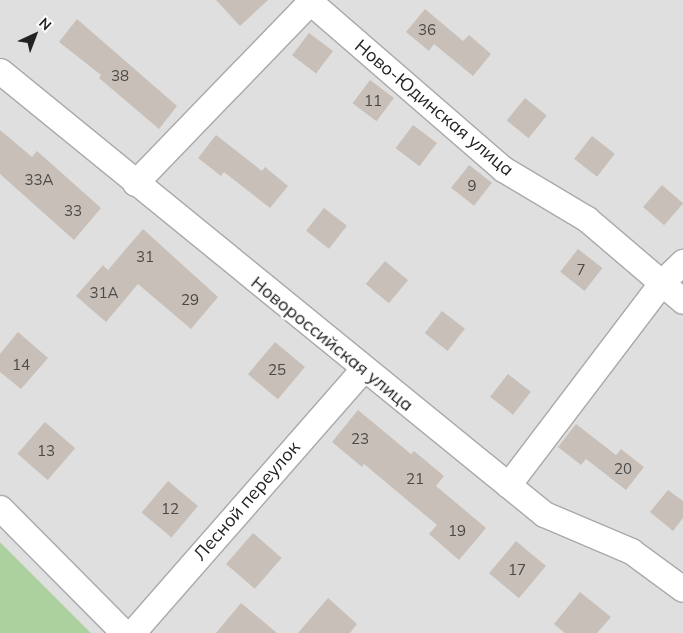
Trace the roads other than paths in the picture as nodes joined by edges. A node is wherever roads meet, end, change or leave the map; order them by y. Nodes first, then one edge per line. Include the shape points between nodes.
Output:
1 (310, 1) edge
2 (0, 71) edge
3 (136, 183) junction
4 (683, 262) edge
5 (662, 282) junction
6 (683, 300) edge
7 (363, 369) junction
8 (508, 485) junction
9 (0, 508) edge
10 (683, 589) edge
11 (124, 633) edge
12 (132, 633) edge

1 - 3 street
1 - 5 street, Ново-Юдинская улица via 503,169 587,219
2 - 3 street, Новороссийская улица
3 - 7 street, Новороссийская улица
4 - 5 street
5 - 6 street, Ново-Юдинская улица
5 - 8 street
7 - 8 street, Новороссийская улица
7 - 12 street, Лесной переулок
8 - 10 street, Новороссийская улица via 544,514 631,552
9 - 11 street

